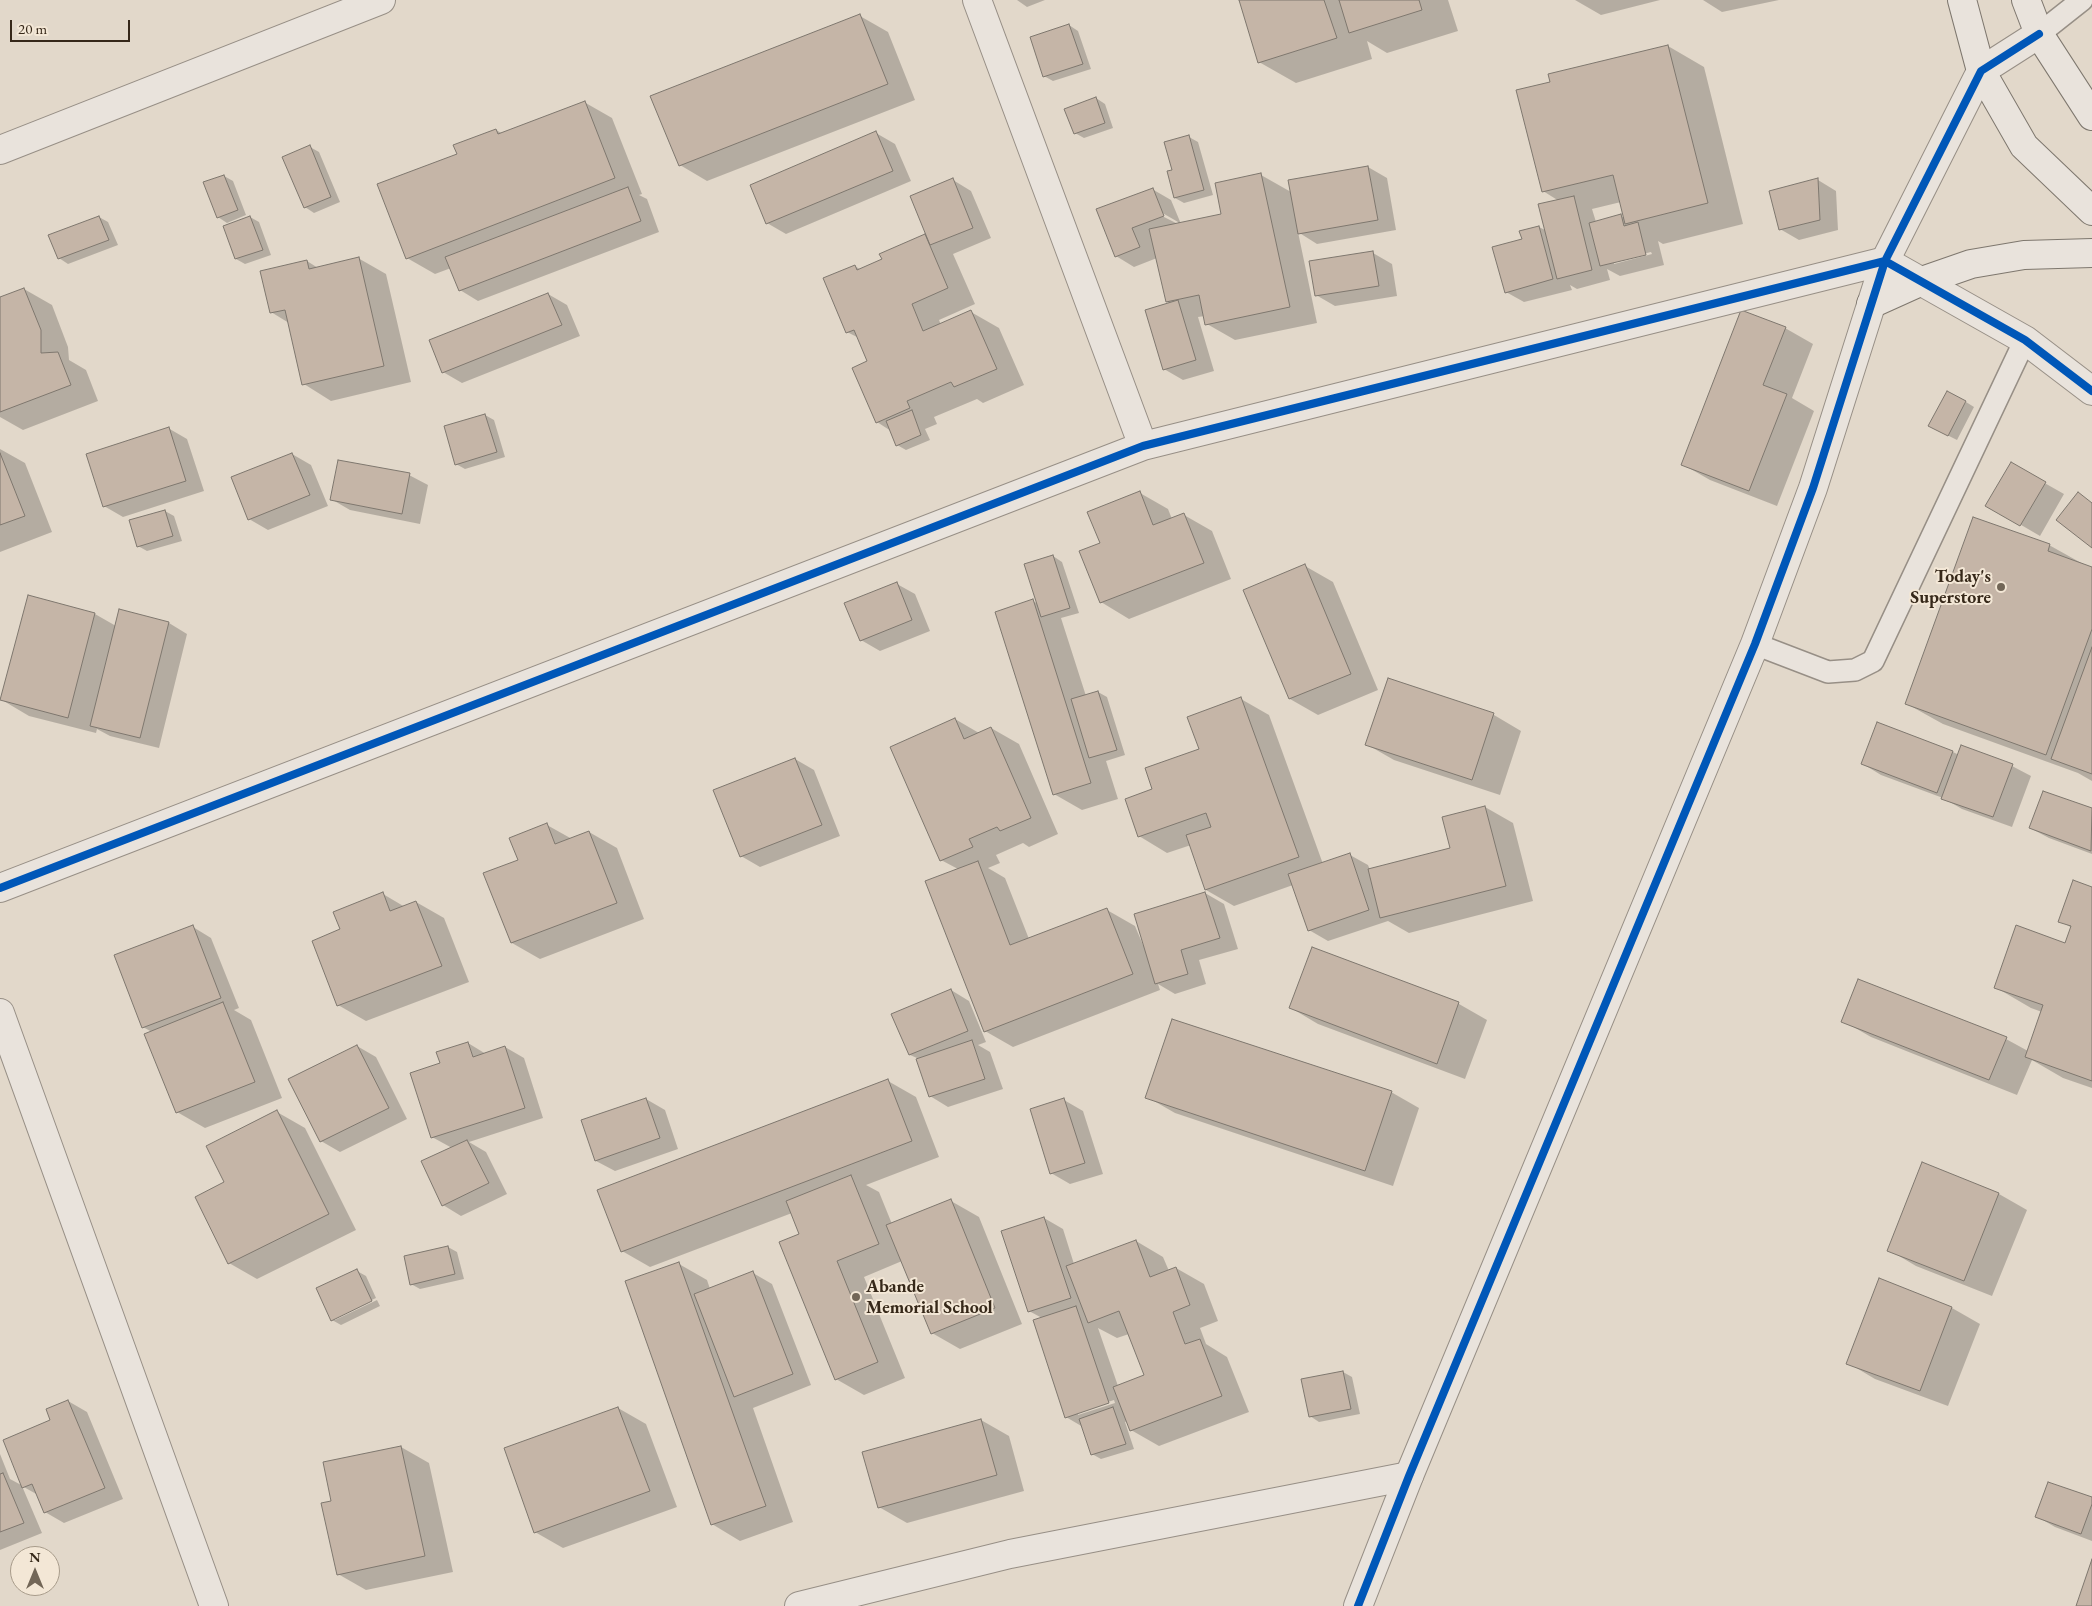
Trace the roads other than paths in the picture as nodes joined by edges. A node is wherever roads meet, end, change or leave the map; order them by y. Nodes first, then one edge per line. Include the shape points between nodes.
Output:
1 (381, 0) edge
2 (977, 0) edge
3 (1962, 0) edge
4 (2026, 0) edge
5 (2082, 0) edge
6 (2039, 34) junction
7 (1981, 71) junction
8 (2092, 116) edge
9 (0, 150) edge
10 (2092, 211) edge
11 (2092, 253) edge
12 (1885, 261) junction
13 (1922, 281) junction
14 (1872, 304) junction
15 (2025, 340) junction
16 (2092, 391) edge
17 (1143, 446) junction
18 (1755, 644) junction
19 (0, 888) edge
20 (0, 1013) edge
21 (1408, 1476) junction
22 (214, 1606) edge
23 (799, 1606) edge
24 (1358, 1606) edge

1 - 9 street
2 - 17 street
3 - 7 street
4 - 6 street
5 - 6 lane
6 - 7 street
6 - 8 street
7 - 10 street via 2024,146
7 - 12 street
11 - 13 street via 2024,255 1971,264
12 - 13 street
12 - 14 street
12 - 17 street
13 - 14 street
13 - 15 street
14 - 18 street via 1813,488
15 - 16 street
15 - 18 lane via 1873,661 1855,670 1828,672
17 - 19 street
18 - 21 street
20 - 22 street
21 - 23 street via 1010,1554
21 - 24 street

